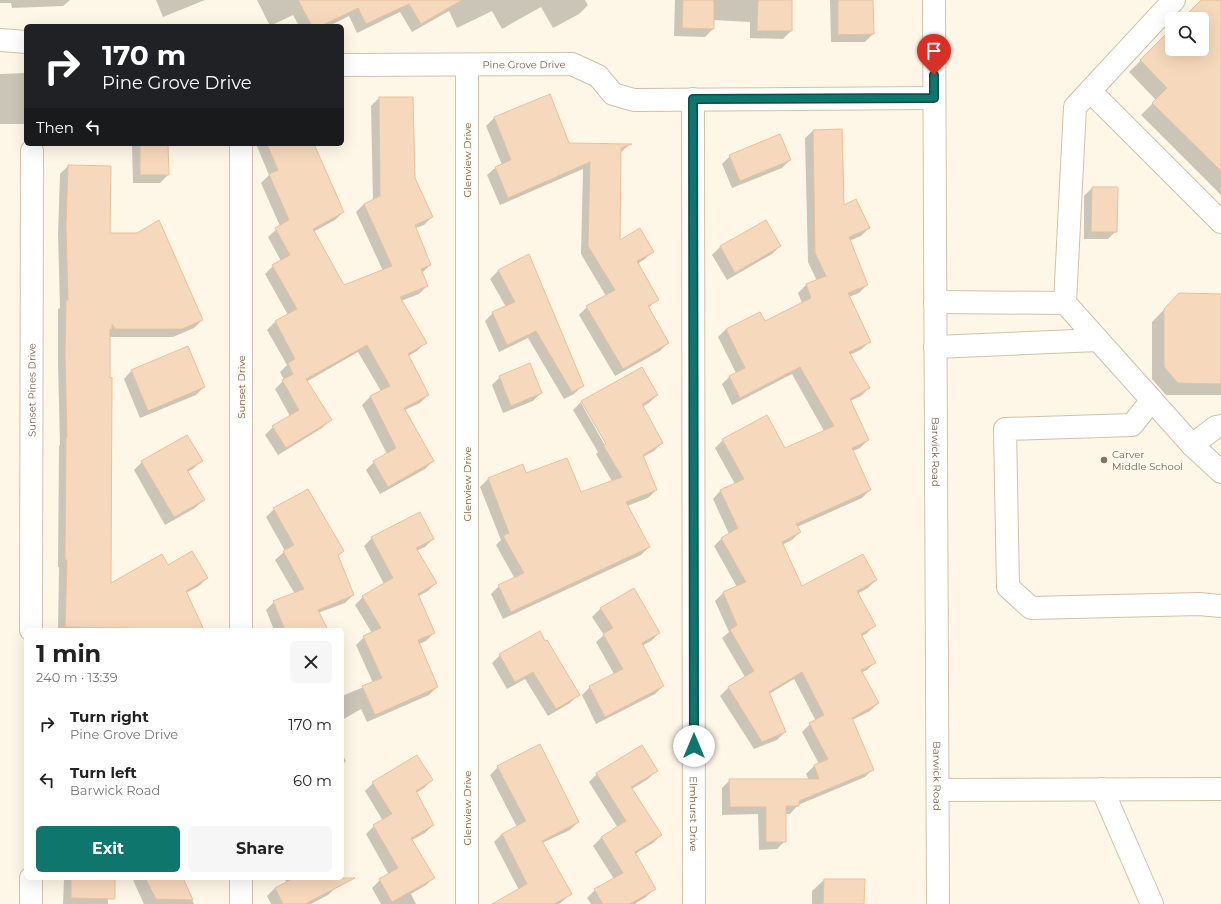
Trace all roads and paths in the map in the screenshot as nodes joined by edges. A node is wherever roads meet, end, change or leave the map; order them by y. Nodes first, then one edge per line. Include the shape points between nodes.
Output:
1 (934, 0) edge
2 (1174, 0) edge
3 (0, 40) edge
4 (24, 42) edge
5 (344, 65) edge
6 (467, 65) junction
7 (1090, 91) junction
8 (934, 98) junction
9 (693, 99) junction
10 (241, 146) edge
11 (32, 151) dead end
12 (1221, 222) edge
13 (935, 302) junction
14 (1065, 303) junction
15 (1098, 340) junction
16 (935, 347) junction
17 (1152, 400) junction
18 (1221, 426) edge
19 (1192, 445) junction
20 (1221, 472) edge
21 (1221, 606) edge
22 (31, 628) edge
23 (241, 628) edge
24 (1102, 789) junction
25 (1221, 789) edge
26 (938, 790) junction
27 (31, 880) edge
28 (241, 880) edge
29 (30, 904) edge
30 (241, 904) edge
31 (467, 904) edge
32 (694, 904) edge
33 (938, 904) edge
34 (1152, 904) edge

1 - 8 street, Barwick Road
2 - 7 street
3 - 4 street
5 - 6 street, Pine Grove Drive
6 - 9 street, Pine Grove Drive via 572,64 598,76 613,94 634,100
6 - 31 street, Glenview Drive
7 - 12 street
7 - 14 street via 1075,107
8 - 9 street, Pine Grove Drive
8 - 13 street, Barwick Road
9 - 32 street, Elmhurst Drive
10 - 23 street, Sunset Drive
11 - 22 street, Sunset Pines Drive
13 - 14 street
13 - 16 street, Barwick Road
14 - 15 street
15 - 16 street
15 - 17 street
16 - 26 street, Barwick Road
17 - 19 street
17 - 21 street via 1132,425 1005,429 1008,587 1031,608 1198,604
18 - 19 street
19 - 20 street
24 - 25 street
24 - 26 street
24 - 34 street
26 - 33 street, Barwick Road
27 - 29 street
28 - 30 street

